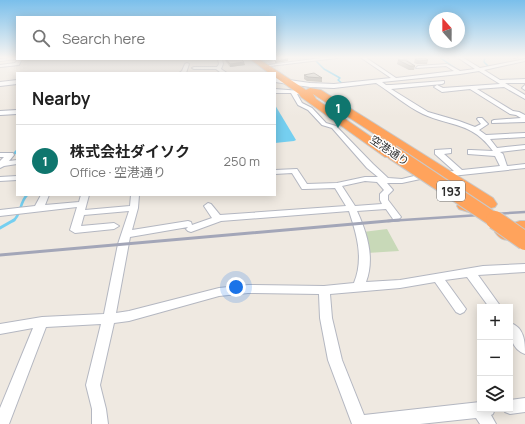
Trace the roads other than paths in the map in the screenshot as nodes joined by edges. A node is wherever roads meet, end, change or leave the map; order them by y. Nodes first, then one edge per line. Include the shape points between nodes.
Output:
1 (281, 77) edge
2 (284, 77) edge
3 (392, 77) edge
4 (423, 77) edge
5 (434, 77) edge
6 (491, 77) edge
7 (395, 79) junction
8 (276, 80) edge
9 (525, 80) edge
10 (377, 81) junction
11 (498, 81) junction
12 (16, 82) edge
13 (442, 82) junction
14 (504, 84) junction
15 (1, 86) edge
16 (388, 86) dead end
17 (437, 87) dead end
18 (298, 88) junction
19 (472, 88) junction
20 (454, 89) junction
21 (525, 89) edge
22 (276, 91) edge
23 (515, 91) junction
24 (525, 97) edge
25 (16, 112) edge
26 (0, 113) edge
27 (480, 119) dead end
28 (525, 119) edge
29 (494, 122) dead end
30 (475, 130) junction
31 (525, 136) edge
32 (484, 137) junction
33 (382, 141) junction
34 (525, 147) edge
35 (448, 151) dead end
36 (471, 152) dead end
37 (498, 152) junction
38 (0, 155) edge
39 (16, 162) edge
40 (1, 165) edge
41 (525, 166) edge
42 (504, 167) junction
43 (276, 172) edge
44 (461, 173) junction
45 (446, 174) junction
46 (422, 176) junction
47 (16, 178) edge
48 (0, 179) edge
49 (383, 180) junction
50 (337, 185) junction
51 (45, 196) edge
52 (135, 196) edge
53 (82, 204) edge
54 (208, 206) dead end
55 (388, 206) junction
56 (39, 208) junction
57 (134, 208) junction
58 (351, 209) junction
59 (0, 213) edge
60 (396, 217) dead end
61 (218, 219) junction
62 (114, 226) dead end
63 (525, 226) edge
64 (525, 232) edge
65 (128, 234) junction
66 (525, 241) edge
67 (525, 247) edge
68 (525, 268) edge
69 (470, 272) junction
70 (437, 277) junction
71 (358, 287) junction
72 (324, 290) junction
73 (493, 304) edge
74 (460, 309) dead end
75 (109, 319) junction
76 (42, 322) junction
77 (0, 329) edge
78 (513, 332) edge
79 (525, 348) edge
80 (525, 405) edge
81 (513, 407) edge
82 (477, 411) edge
83 (485, 412) edge
84 (1, 424) edge
85 (100, 424) edge
86 (359, 424) edge
87 (488, 424) edge

1 - 18 highway, 空港通り / 193
2 - 18 highway, 空港通り / 193
3 - 7 street
4 - 7 street
5 - 13 street
6 - 11 street
7 - 10 street
8 - 18 street
9 - 11 street
10 - 18 street
10 - 30 street via 423,112 464,124
11 - 14 street
12 - 15 street
13 - 16 street
13 - 20 street
14 - 19 street
14 - 23 street
17 - 20 street via 442,90
18 - 22 street
18 - 33 highway, 空港通り / 193
18 - 45 highway via 318,92
18 - 46 highway via 304,95
18 - 49 street via 300,104 310,109 324,124 334,127
19 - 20 street
19 - 28 street
21 - 23 street
23 - 24 street
25 - 26 street
27 - 30 street via 485,124
28 - 29 street
30 - 32 street
31 - 32 street
32 - 37 street
33 - 64 highway, 空港通り / 193
33 - 66 highway, 空港通り / 193, bridge
34 - 37 street
35 - 44 street via 438,152
36 - 37 street
37 - 42 street
38 - 40 street via 10,155
39 - 40 street
41 - 42 street
42 - 44 street
43 - 50 street via 294,171 305,187
44 - 45 street
45 - 46 highway via 488,201 488,204 472,208 464,206
46 - 49 street via 402,181
47 - 48 street
49 - 50 street via 364,179
49 - 55 street via 389,190 384,194
50 - 58 street via 344,193
51 - 56 street
52 - 57 street
53 - 56 street
53 - 57 street
53 - 62 street via 75,230
54 - 61 street
55 - 58 street
55 - 60 street
56 - 59 street
57 - 65 street
58 - 61 street
58 - 71 street via 358,225 365,260
61 - 65 street via 189,226
63 - 67 highway via 504,232
65 - 75 street
68 - 69 street
69 - 70 street
69 - 73 street
70 - 71 street via 400,284
70 - 74 street
71 - 72 street
72 - 75 street via 248,288 219,292
72 - 86 street via 326,318 335,360
75 - 76 street
75 - 85 street via 99,354 94,386
76 - 77 street
76 - 84 street
78 - 79 street
80 - 81 street
82 - 86 street
83 - 87 street

